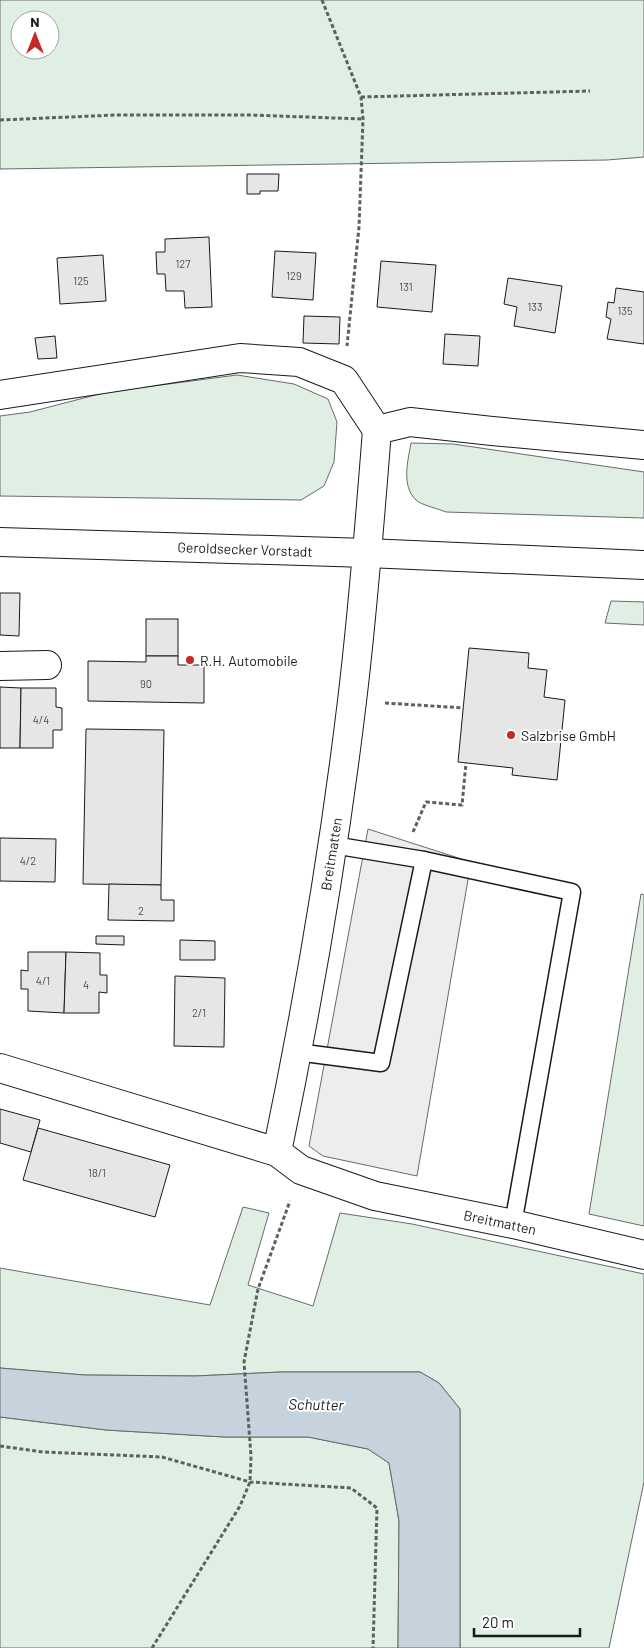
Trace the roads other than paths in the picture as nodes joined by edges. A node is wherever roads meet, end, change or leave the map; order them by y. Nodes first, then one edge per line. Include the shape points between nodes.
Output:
1 (0, 395) edge
2 (377, 430) junction
3 (644, 445) edge
4 (0, 542) edge
5 (367, 553) junction
6 (644, 565) edge
7 (47, 665) dead end
8 (0, 666) edge
9 (333, 845) junction
10 (424, 860) junction
11 (298, 1052) junction
12 (0, 1068) edge
13 (277, 1152) junction
14 (513, 1224) junction
15 (644, 1255) edge

1 - 2 street via 240,358 300,362 344,380
2 - 3 street via 410,422
2 - 5 street
4 - 5 street, Geroldsecker Vorstadt
5 - 6 street, Geroldsecker Vorstadt
5 - 9 street, Breitmatten
7 - 8 street
9 - 10 lane
9 - 11 street, Breitmatten
10 - 11 lane via 381,1063
10 - 14 lane via 572,892
11 - 13 street, Breitmatten
12 - 13 street, Breitmatten
13 - 14 street, Breitmatten via 301,1170 375,1196
14 - 15 street, Breitmatten

